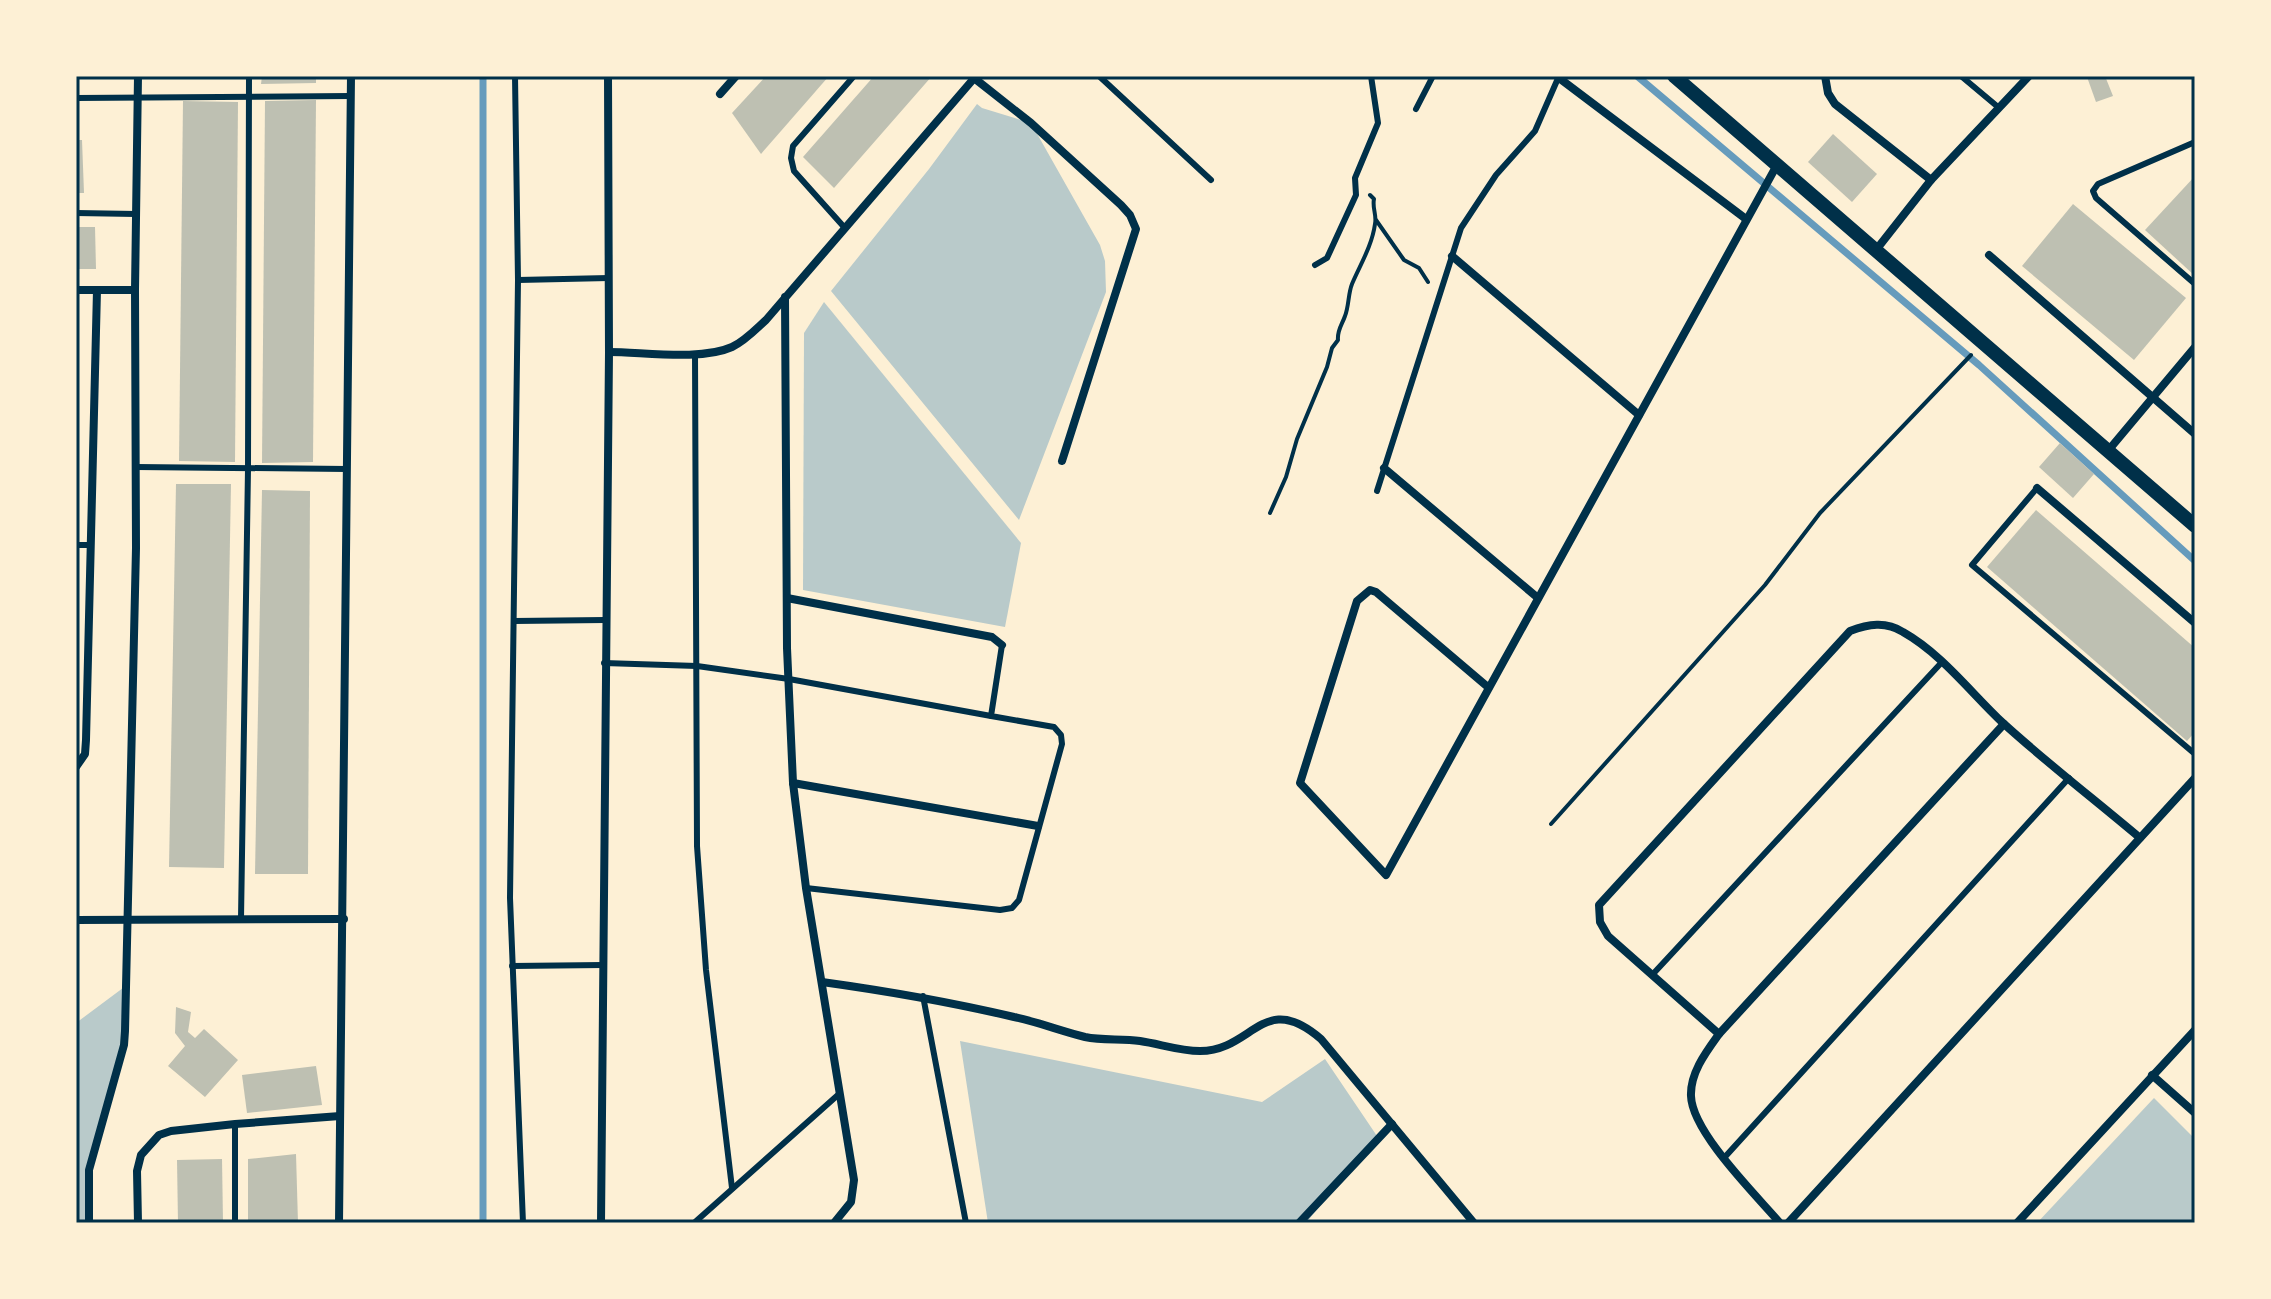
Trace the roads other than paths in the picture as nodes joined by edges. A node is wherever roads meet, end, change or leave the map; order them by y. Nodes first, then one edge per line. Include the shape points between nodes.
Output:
1 (138, 76) edge
2 (249, 76) edge
3 (351, 76) edge
4 (515, 76) edge
5 (608, 76) edge
6 (736, 76) edge
7 (854, 76) edge
8 (1099, 76) edge
9 (1371, 76) edge
10 (1433, 76) edge
11 (1674, 76) edge
12 (1825, 76) edge
13 (1961, 76) edge
14 (2029, 76) edge
15 (975, 77) edge
16 (1559, 77) edge
17 (720, 94) dead end
18 (351, 96) junction
19 (249, 97) junction
20 (76, 98) edge
21 (138, 99) junction
22 (1998, 107) junction
23 (1416, 109) dead end
24 (2195, 142) edge
25 (1777, 165) junction
26 (1211, 180) dead end
27 (1931, 180) junction
28 (76, 213) edge
29 (136, 214) junction
30 (1746, 219) junction
31 (844, 227) junction
32 (1876, 250) junction
33 (1989, 255) dead end
34 (1452, 256) junction
35 (1315, 265) dead end
36 (609, 278) junction
37 (518, 280) junction
38 (2195, 284) edge
39 (76, 290) edge
40 (97, 290) junction
41 (135, 290) junction
42 (785, 297) junction
43 (2195, 347) edge
44 (609, 352) junction
45 (695, 354) junction
46 (2153, 398) junction
47 (1639, 415) junction
48 (2195, 434) edge
49 (2107, 452) junction
50 (1062, 461) dead end
51 (136, 467) junction
52 (1384, 468) junction
53 (248, 469) junction
54 (347, 469) junction
55 (2037, 488) joint
56 (1377, 491) dead end
57 (2195, 526) edge
58 (76, 545) edge
59 (90, 545) junction
60 (787, 598) junction
61 (1538, 598) junction
62 (605, 620) junction
63 (514, 621) junction
64 (2195, 623) edge
65 (1002, 645) joint
66 (1942, 662) junction
67 (604, 663) junction
68 (697, 666) junction
69 (789, 679) junction
70 (1489, 688) junction
71 (991, 716) junction
72 (2004, 724) junction
73 (2195, 754) edge
74 (76, 767) edge
75 (2069, 778) junction
76 (2195, 778) edge
77 (793, 783) junction
78 (1038, 826) junction
79 (2140, 838) junction
80 (806, 888) junction
81 (241, 919) junction
82 (344, 919) junction
83 (76, 920) edge
84 (128, 920) junction
85 (603, 965) junction
86 (512, 966) junction
87 (1653, 974) junction
88 (822, 982) junction
89 (923, 996) junction
90 (2195, 1030) edge
91 (1719, 1034) junction
92 (2152, 1075) junction
93 (839, 1094) junction
94 (2195, 1113) edge
95 (340, 1116) junction
96 (235, 1124) junction
97 (1392, 1124) junction
98 (1724, 1158) junction
99 (732, 1188) junction
100 (89, 1223) edge
101 (138, 1223) edge
102 (235, 1223) edge
103 (339, 1223) edge
104 (523, 1223) edge
105 (601, 1223) edge
106 (694, 1223) edge
107 (834, 1223) edge
108 (966, 1223) edge
109 (1299, 1223) edge
110 (1474, 1223) edge
111 (1780, 1223) edge
112 (1788, 1223) edge
113 (2017, 1223) edge

1 - 21 street
2 - 19 lane
3 - 18 street
4 - 37 lane
5 - 36 street
6 - 17 street
7 - 31 lane via 793,146 791,158 794,171
8 - 26 lane
9 - 35 lane via 1378,123 1355,178 1356,195 1327,258
10 - 23 lane
11 - 25 street
12 - 27 street via 1835,104
13 - 22 lane
14 - 22 street
15 - 31 street
15 - 50 street via 1121,205 1136,229
16 - 30 street
16 - 34 lane via 1535,131 1487,187 1461,228
18 - 19 lane
18 - 54 street
19 - 21 lane
19 - 53 lane
20 - 21 lane
21 - 29 street
22 - 27 street
24 - 38 lane via 2098,184 2093,191
25 - 30 street
25 - 32 street
27 - 32 street
28 - 29 lane
29 - 41 street
30 - 47 street
31 - 42 street
32 - 49 street
33 - 46 street
34 - 47 street
34 - 52 lane
36 - 37 lane
36 - 44 street
37 - 63 lane
39 - 40 street
40 - 41 street
40 - 59 street
41 - 51 street
42 - 45 street via 733,347
42 - 60 street
43 - 46 street
44 - 45 street
44 - 62 street
45 - 68 lane
46 - 48 street
46 - 49 street
47 - 61 street
49 - 57 street
51 - 53 lane
51 - 84 street
52 - 56 lane
52 - 61 street
53 - 54 lane
53 - 81 lane
54 - 82 street
55 - 64 street
55 - 73 lane via 1972,565
58 - 59 lane
59 - 74 street via 86,740
60 - 65 street via 992,637
60 - 69 street
61 - 70 street
62 - 63 lane
62 - 67 street
63 - 86 lane
65 - 71 lane
66 - 72 street
66 - 87 lane
66 - 87 street via 1903,631 1867,624 1850,631 1599,905 1608,936
67 - 68 lane
67 - 85 street
68 - 69 lane
68 - 99 lane via 701,911
69 - 71 lane
69 - 77 street
70 - 70 street via 1394,862 1386,875 1300,783 1357,601 1370,590 1376,592
71 - 78 lane via 1054,727 1061,735
72 - 75 street
72 - 91 street
75 - 79 street
75 - 98 lane
76 - 79 street
77 - 78 street
77 - 80 street
78 - 80 lane via 1019,900 1012,908
79 - 112 street
80 - 88 street
81 - 82 street
81 - 84 street
82 - 95 street
83 - 84 street
84 - 100 street via 124,1045 89,1170
85 - 86 lane
85 - 105 street
86 - 104 lane
87 - 91 street
88 - 89 street
88 - 93 street
89 - 97 street via 1087,1037 1202,1051 1223,1048 1261,1024 1293,1021 1321,1039
89 - 108 lane
90 - 92 street
91 - 98 street via 1700,1061 1691,1096 1701,1129
92 - 94 street
92 - 113 street
93 - 99 lane
93 - 107 street via 854,1192
95 - 96 street
95 - 103 street
96 - 101 street via 171,1131 149,1145 137,1171
96 - 102 lane
97 - 109 street
97 - 110 street
98 - 111 street
99 - 106 lane

